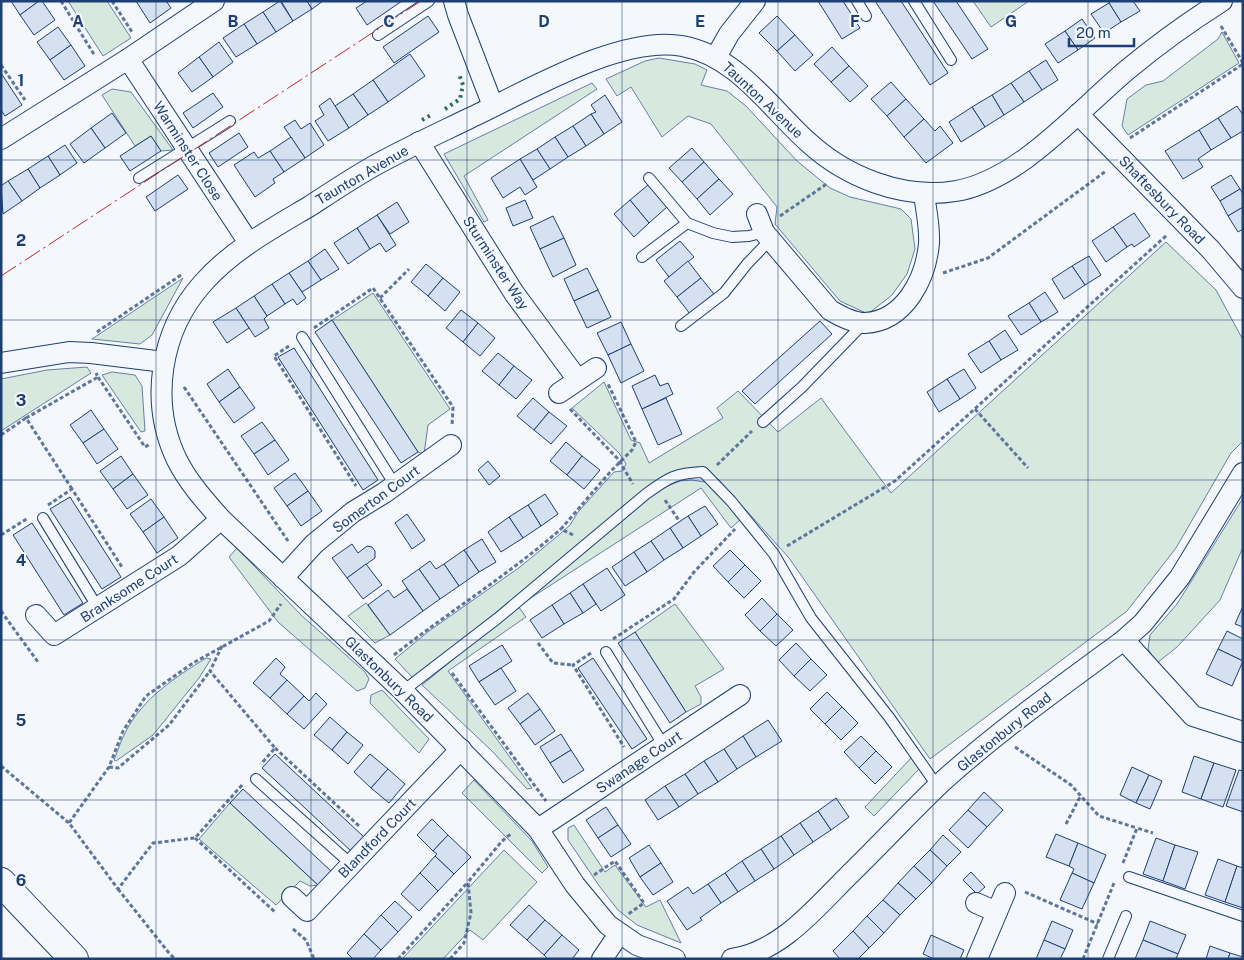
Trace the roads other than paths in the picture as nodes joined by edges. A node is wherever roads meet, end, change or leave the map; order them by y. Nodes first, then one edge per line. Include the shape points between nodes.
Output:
1 (214, 1) edge
2 (429, 1) edge
3 (454, 1) edge
4 (755, 1) edge
5 (857, 1) edge
6 (914, 1) edge
7 (1216, 5) edge
8 (866, 16) dead end
9 (378, 35) dead end
10 (135, 54) junction
11 (716, 57) junction
12 (951, 60) dead end
13 (493, 106) junction
14 (1078, 114) junction
15 (230, 121) dead end
16 (2, 137) edge
17 (420, 142) junction
18 (187, 149) junction
19 (139, 178) dead end
20 (649, 178) dead end
21 (924, 194) junction
22 (687, 223) junction
23 (764, 228) junction
24 (249, 243) junction
25 (642, 257) dead end
26 (1243, 288) edge
27 (864, 323) junction
28 (681, 326) dead end
29 (302, 337) road end
30 (1, 363) edge
31 (163, 368) junction
32 (600, 372) road end
33 (578, 380) junction
34 (562, 399) road end
35 (763, 422) road end
36 (451, 445) road end
37 (1243, 473) edge
38 (395, 484) junction
39 (39, 514) road end
40 (221, 519) junction
41 (288, 583) junction
42 (98, 608) junction
43 (36, 615) dead end
44 (1124, 640) junction
45 (600, 651) road end
46 (403, 691) junction
47 (740, 695) dead end
48 (1243, 732) edge
49 (664, 746) junction
50 (461, 749) junction
51 (256, 774) road end
52 (938, 787) junction
53 (533, 824) junction
54 (351, 864) junction
55 (1129, 878) dead end
56 (1, 882) edge
57 (1005, 893) road end
58 (292, 897) dead end
59 (976, 903) dead end
60 (997, 912) junction
61 (1126, 916) dead end
62 (1243, 916) edge
63 (614, 930) junction
64 (741, 958) edge
65 (74, 959) edge
66 (602, 959) edge
67 (675, 959) edge
68 (977, 959) edge
69 (1108, 959) edge

1 - 10 street
2 - 9 lane
3 - 13 street
4 - 11 street
5 - 8 lane
6 - 12 lane
7 - 14 street, Taunton Avenue via 1125,72
10 - 16 street
10 - 18 street, Warminster Close
11 - 13 street, Taunton Avenue via 684,46 661,44 634,48 586,63
11 - 21 street, Taunton Avenue via 732,67 824,156 878,184
13 - 17 street, Taunton Avenue
14 - 21 street, Taunton Avenue via 1033,153 985,183 957,191
14 - 26 street, Shaftesbury Road via 1211,250
15 - 18 lane
17 - 24 street, Taunton Avenue via 371,168
17 - 33 street, Sturminster Way via 514,293
18 - 19 lane
18 - 24 street, Warminster Close
20 - 22 lane
21 - 27 street via 929,244 922,275 914,292 897,311 880,320
22 - 23 lane via 732,237 749,236
22 - 25 lane
23 - 27 street via 830,310 843,318
23 - 28 lane via 746,264 724,293
24 - 31 street, Taunton Avenue via 225,262 185,306
27 - 35 lane
29 - 38 lane
30 - 31 street via 69,352
31 - 40 street, Glastonbury Road via 160,386 163,415 178,463
32 - 33 street
33 - 34 street
36 - 38 street, Somerton Court
37 - 44 street, Glastonbury Road via 1180,577 1143,623
38 - 41 street, Somerton Court via 314,544
39 - 42 lane
40 - 41 street, Glastonbury Road
40 - 42 street, Branksome Court via 179,556
41 - 46 street, Glastonbury Road
42 - 43 street, Branksome Court via 54,635
44 - 48 street via 1193,716
44 - 52 street, Glastonbury Road via 998,734
45 - 49 lane
46 - 50 street, Glastonbury Road
46 - 52 lane via 498,618 642,497 667,479 683,473 703,472 774,554 811,618 889,717
47 - 49 street, Swanage Court
49 - 53 street, Swanage Court via 557,817
50 - 53 street, Glastonbury Road
50 - 54 street, Blandford Court
51 - 54 lane
52 - 64 street, Glastonbury Road via 804,920 776,941
53 - 63 street, Glastonbury Road via 577,886
54 - 58 street, Blandford Court via 307,911
55 - 62 lane
56 - 65 highway
57 - 60 street
59 - 60 street
60 - 68 street
61 - 69 lane
63 - 66 street
63 - 67 street, Glastonbury Road via 637,945

